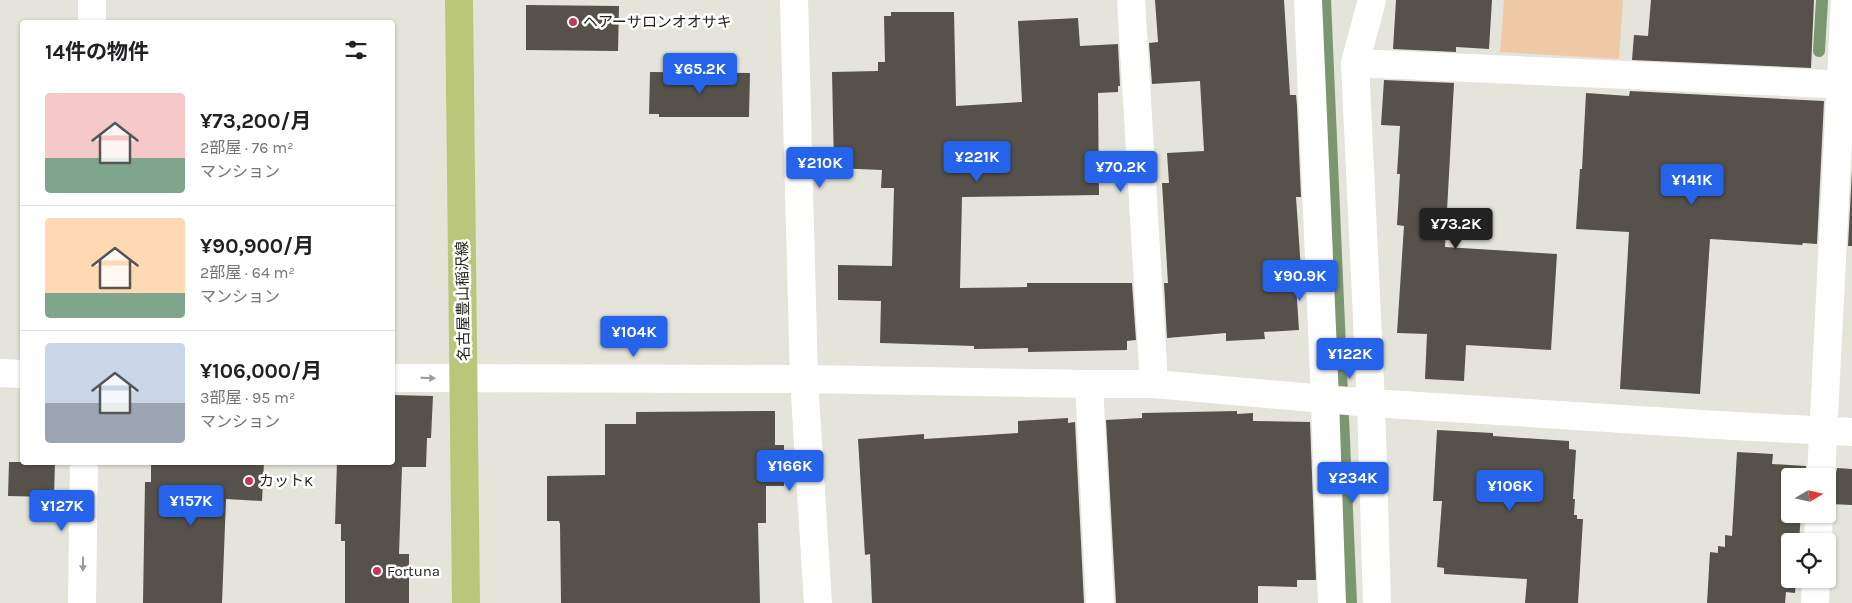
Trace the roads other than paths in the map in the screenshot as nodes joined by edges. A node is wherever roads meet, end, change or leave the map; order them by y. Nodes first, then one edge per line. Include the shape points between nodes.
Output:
1 (92, 0) edge
2 (459, 0) edge
3 (794, 0) edge
4 (1131, 0) edge
5 (1308, 0) edge
6 (1372, 0) edge
7 (1845, 0) edge
8 (92, 20) edge
9 (1355, 63) junction
10 (1846, 85) edge
11 (0, 373) edge
12 (20, 374) edge
13 (395, 378) edge
14 (464, 379) junction
15 (804, 379) junction
16 (1090, 384) junction
17 (1154, 384) junction
18 (1325, 399) junction
19 (1371, 403) junction
20 (1823, 430) junction
21 (1852, 432) edge
22 (84, 465) edge
23 (1821, 468) edge
24 (1816, 588) edge
25 (82, 603) edge
26 (466, 603) edge
27 (818, 603) edge
28 (1100, 603) edge
29 (1332, 603) edge
30 (1377, 603) edge
31 (1815, 603) edge

1 - 8 street
2 - 14 main road, 名古屋豊山稲沢線
3 - 15 street
4 - 17 street
5 - 18 street
6 - 9 street
7 - 10 street
9 - 10 street
9 - 19 street
10 - 20 street
11 - 12 street
13 -> 14 street
14 - 15 street
14 - 26 main road, 名古屋豊山稲沢線
15 - 16 street
15 - 27 street
16 - 17 street
16 - 28 street
17 - 18 street
18 - 19 street
18 - 29 street
19 - 20 street
19 - 30 street
20 - 21 street
20 - 23 street
22 -> 25 street
24 - 31 street

